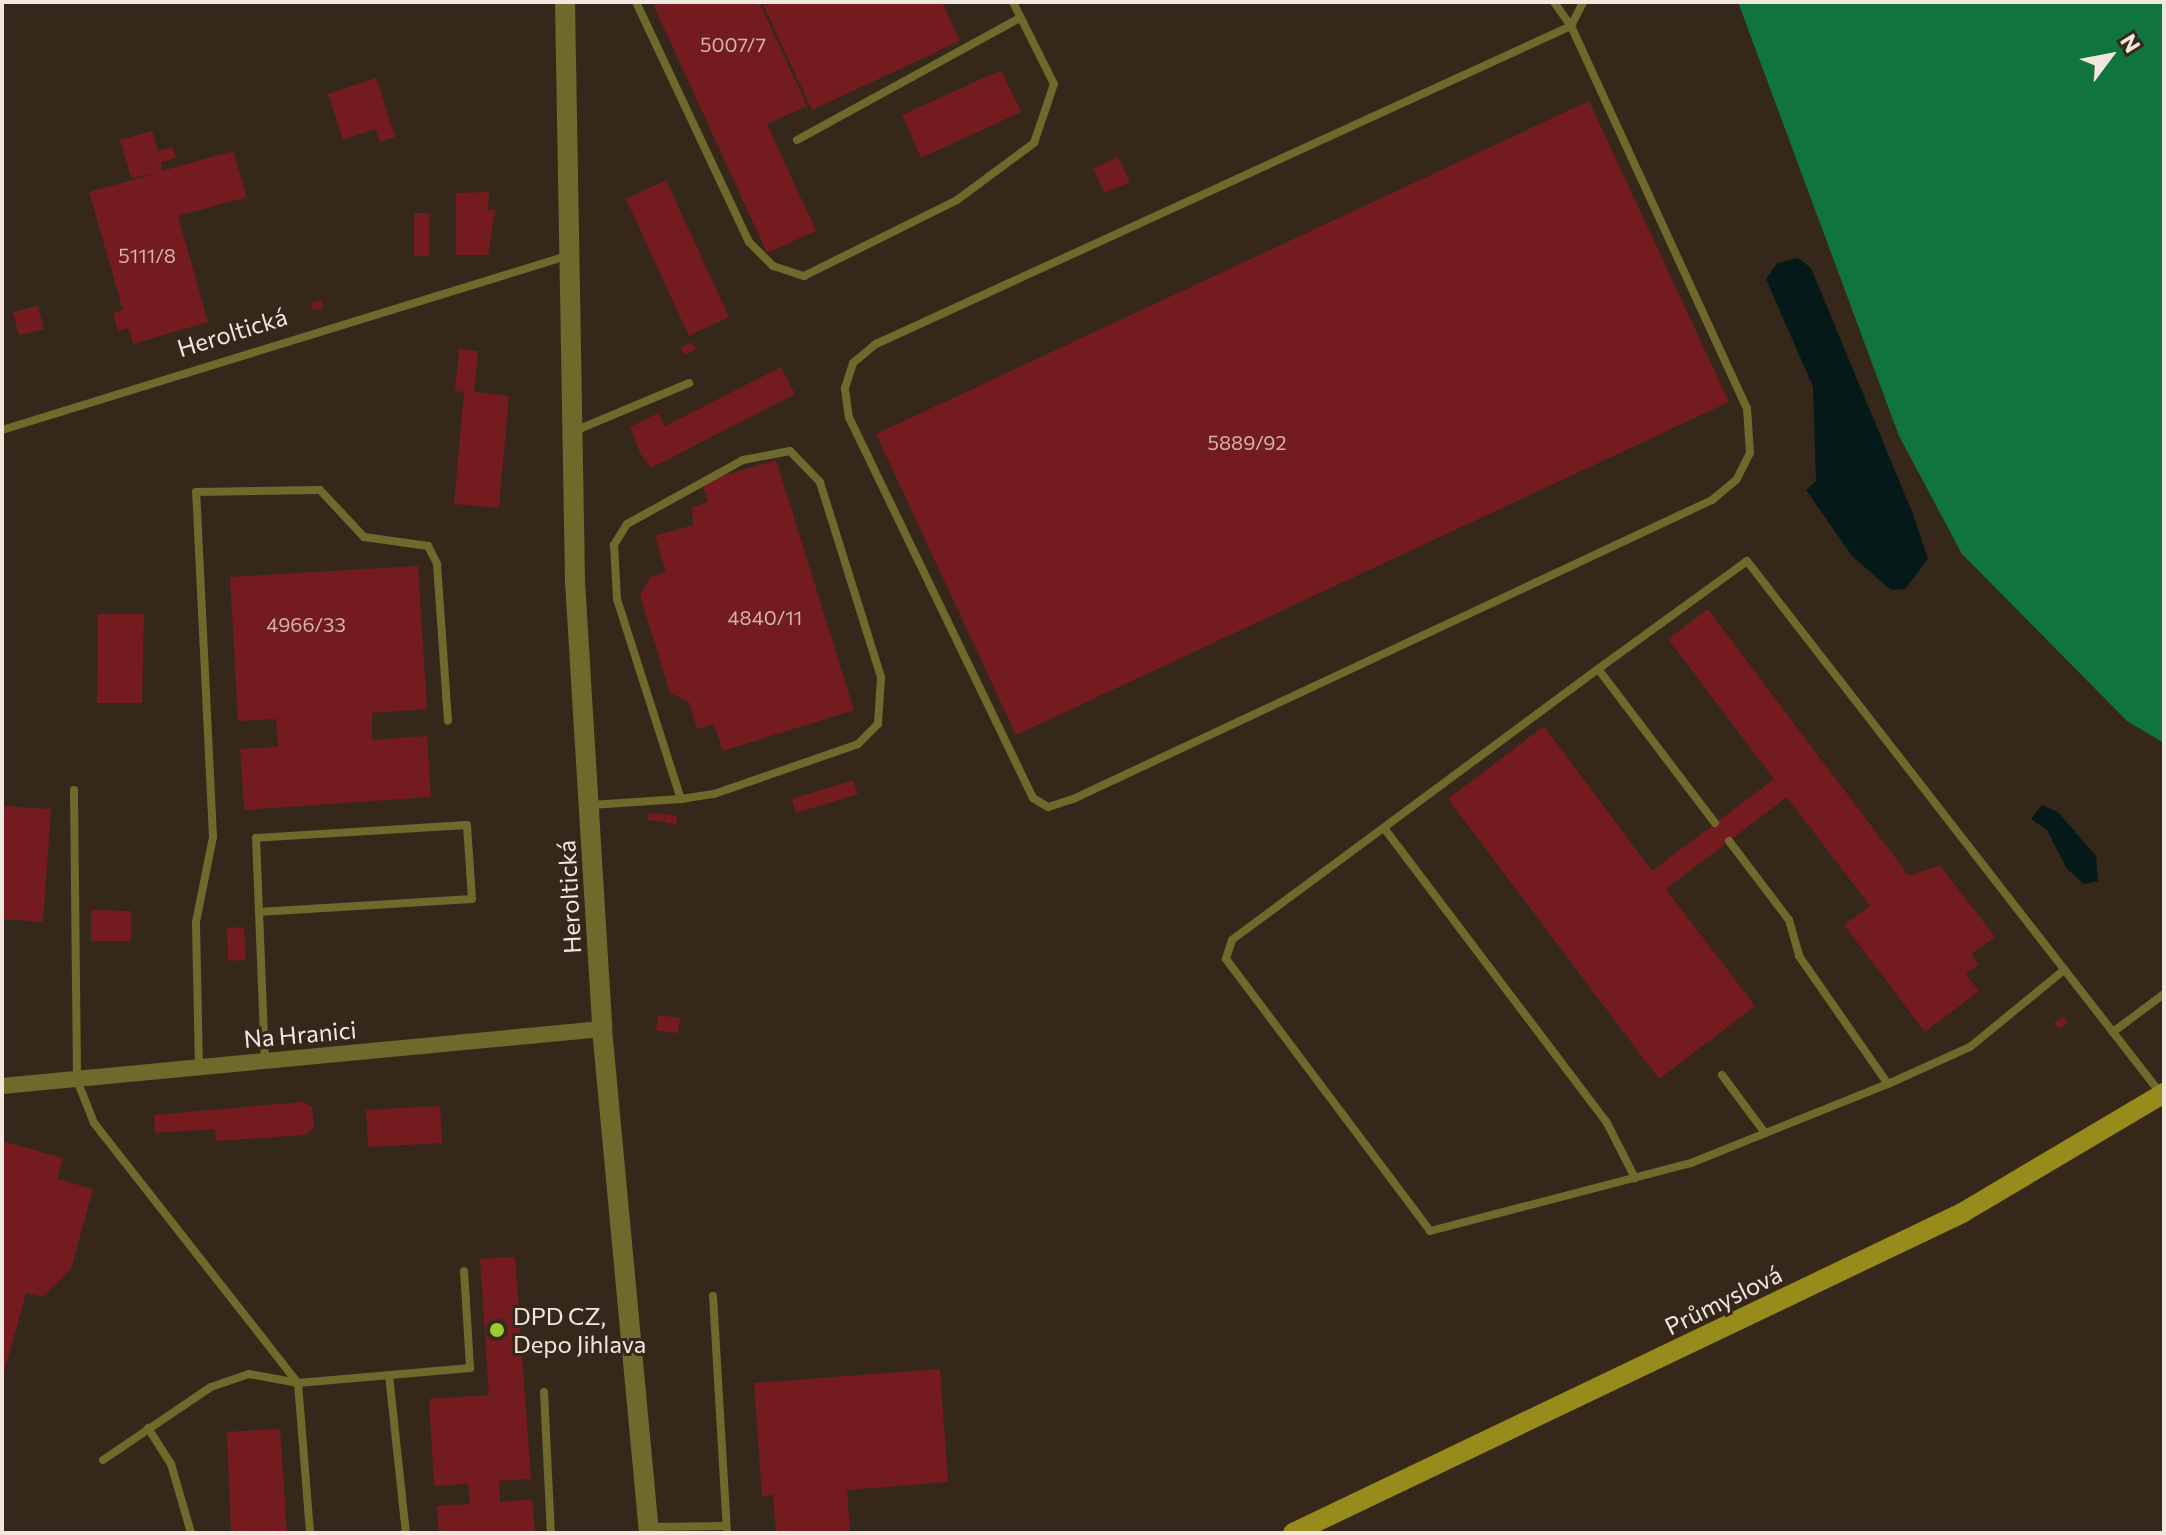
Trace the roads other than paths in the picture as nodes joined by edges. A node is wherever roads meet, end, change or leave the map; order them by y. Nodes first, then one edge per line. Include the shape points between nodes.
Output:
1 (565, 2) edge
2 (636, 2) edge
3 (1013, 2) edge
4 (1554, 2) edge
5 (1583, 2) edge
6 (1020, 18) junction
7 (1571, 26) junction
8 (797, 140) dead end
9 (569, 256) junction
10 (689, 383) dead end
11 (2, 430) edge
12 (571, 432) junction
13 (1598, 669) junction
14 (448, 721) dead end
15 (74, 790) dead end
16 (681, 799) junction
17 (590, 805) junction
18 (1715, 823) dead end
19 (1384, 828) junction
20 (1729, 841) dead end
21 (259, 912) junction
22 (2064, 970) junction
23 (2164, 994) edge
24 (602, 1029) junction
25 (2113, 1032) junction
26 (265, 1062) junction
27 (199, 1068) junction
28 (1722, 1075) dead end
29 (77, 1080) junction
30 (1888, 1084) junction
31 (2, 1086) edge
32 (2163, 1094) edge
33 (1765, 1133) junction
34 (1635, 1178) junction
35 (464, 1271) dead end
36 (713, 1296) dead end
37 (389, 1375) junction
38 (298, 1383) junction
39 (544, 1392) dead end
40 (148, 1428) junction
41 (103, 1460) dead end
42 (648, 1530) edge
43 (727, 1530) edge
44 (191, 1533) edge
45 (310, 1533) edge
46 (406, 1533) edge
47 (551, 1533) edge
48 (1293, 1533) edge

1 - 9 street, Heroltická
2 - 6 lane via 749,242 773,266 804,276 957,200 1034,143 1054,84
3 - 6 lane
4 - 7 lane
5 - 7 lane
6 - 8 lane
7 - 7 lane via 1747,408 1750,453 1736,480 1712,500 1073,799 1048,807 1033,798 849,418 845,388 853,363 876,344
9 - 11 lane, Heroltická
9 - 12 street, Heroltická
10 - 12 lane
12 - 17 street, Heroltická
13 - 18 lane
13 - 19 lane
13 - 22 lane via 1747,561
14 - 27 lane via 437,564 428,546 364,537 320,490 196,492 213,837 196,922
15 - 29 lane
16 - 16 lane via 858,744 881,714 881,677 820,482 790,451 743,460 627,524 614,545 617,599
16 - 17 lane
17 - 24 street, Heroltická
19 - 34 lane via 1607,1123
19 - 34 lane via 1232,940 1226,959 1430,1231
20 - 30 lane via 1789,920 1799,956
21 - 21 lane via 256,838 467,825 472,899
21 - 26 lane
22 - 25 lane
22 - 30 lane via 1970,1047
23 - 25 lane
24 - 26 street, Na Hranici
24 - 42 street, Heroltická
25 - 32 lane
26 - 27 street, Na Hranici
27 - 29 street, Na Hranici
28 - 33 lane
29 - 31 street, Na Hranici
29 - 38 lane via 94,1123
30 - 33 lane
32 - 48 main road, Průmyslová via 1962,1213
33 - 34 lane
35 - 37 lane via 470,1368
36 - 43 lane
37 - 38 lane
37 - 46 lane
38 - 40 lane via 249,1374 211,1387
38 - 45 lane
39 - 47 lane
40 - 41 lane
40 - 44 lane via 171,1464
42 - 43 lane

